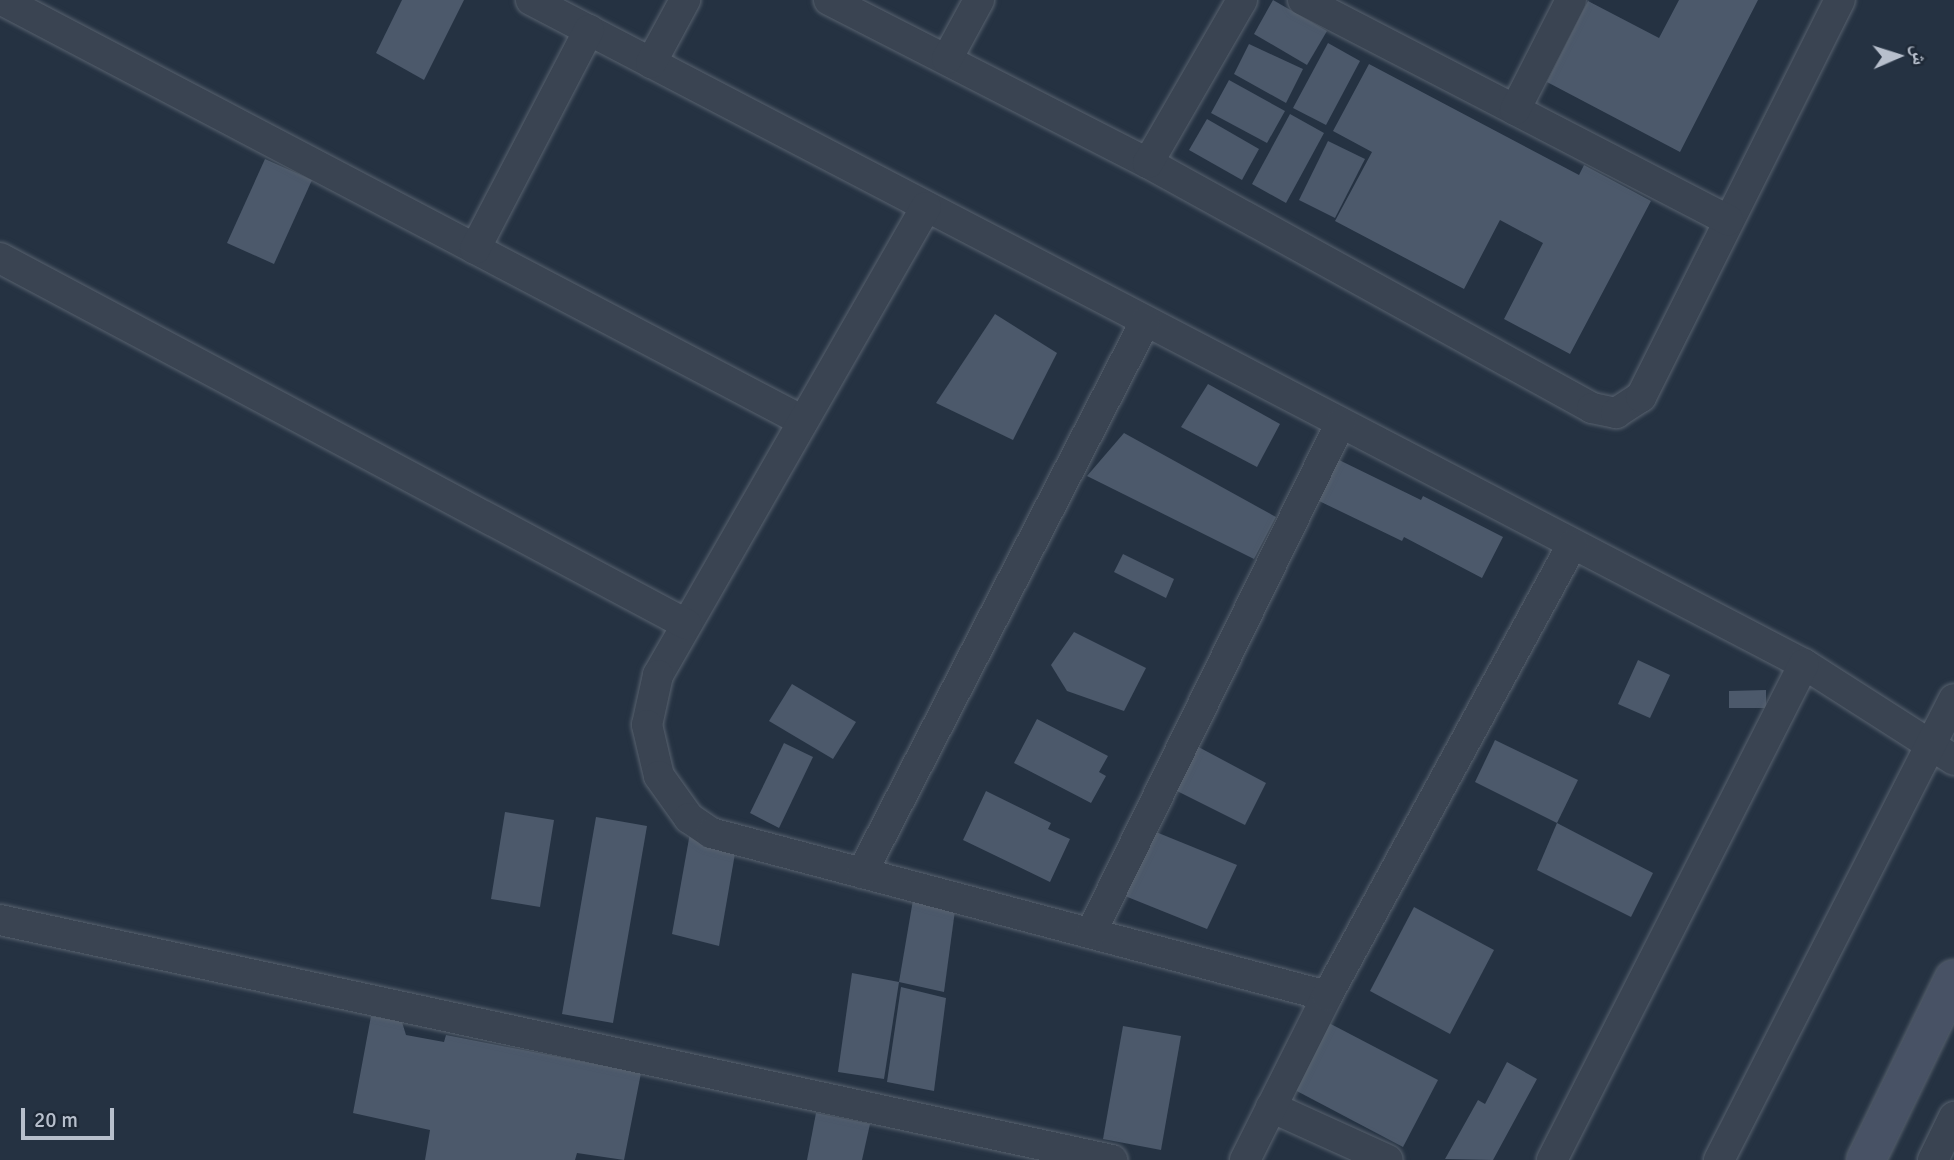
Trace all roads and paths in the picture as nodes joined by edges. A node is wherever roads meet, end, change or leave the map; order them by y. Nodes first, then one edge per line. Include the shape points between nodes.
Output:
1 (2, 0) edge
2 (531, 0) edge
3 (685, 0) edge
4 (829, 0) edge
5 (979, 0) edge
6 (1242, 0) edge
7 (1303, 0) edge
8 (1572, 0) edge
9 (1840, 0) edge
10 (589, 30) junction
11 (947, 60) junction
12 (651, 63) junction
13 (1515, 110) junction
14 (1148, 163) junction
15 (926, 207) junction
16 (1728, 220) junction
17 (475, 249) junction
18 (0, 258) edge
19 (1145, 322) junction
20 (803, 421) junction
21 (1340, 424) junction
22 (1572, 545) junction
23 (686, 624) junction
24 (1804, 664) junction
25 (1954, 699) edge
26 (1942, 752) edge
27 (862, 873) junction
28 (0, 920) edge
29 (1091, 933) junction
30 (1954, 979) edge
31 (1327, 996) junction
32 (1271, 1107) junction
33 (1954, 1117) edge
34 (1112, 1160) edge
35 (1245, 1160) edge
36 (1388, 1160) edge
37 (1552, 1160) edge
38 (1719, 1160) edge
39 (1866, 1160) edge
40 (1933, 1160) edge

1 - 17 street
2 - 10 street
3 - 12 street
4 - 11 street
5 - 11 street
6 - 14 street
7 - 13 street
8 - 13 street
9 - 16 street
10 - 12 street
10 - 17 street
11 - 14 street
12 - 15 street
13 - 16 street
14 - 16 street via 1603,413 1625,410 1641,397
15 - 19 street
15 - 20 street
17 - 20 street
18 - 23 street
19 - 21 street
19 - 27 street
20 - 23 street
21 - 22 street
21 - 29 street
22 - 24 street
22 - 31 street
23 - 27 street via 657,674 649,699 650,751 672,799 711,833
24 - 26 street
24 - 37 street
25 - 26 street
26 - 38 street
27 - 29 street
28 - 34 street
29 - 31 street
30 - 39 main road
31 - 32 street
32 - 35 street
32 - 36 street
33 - 40 street

